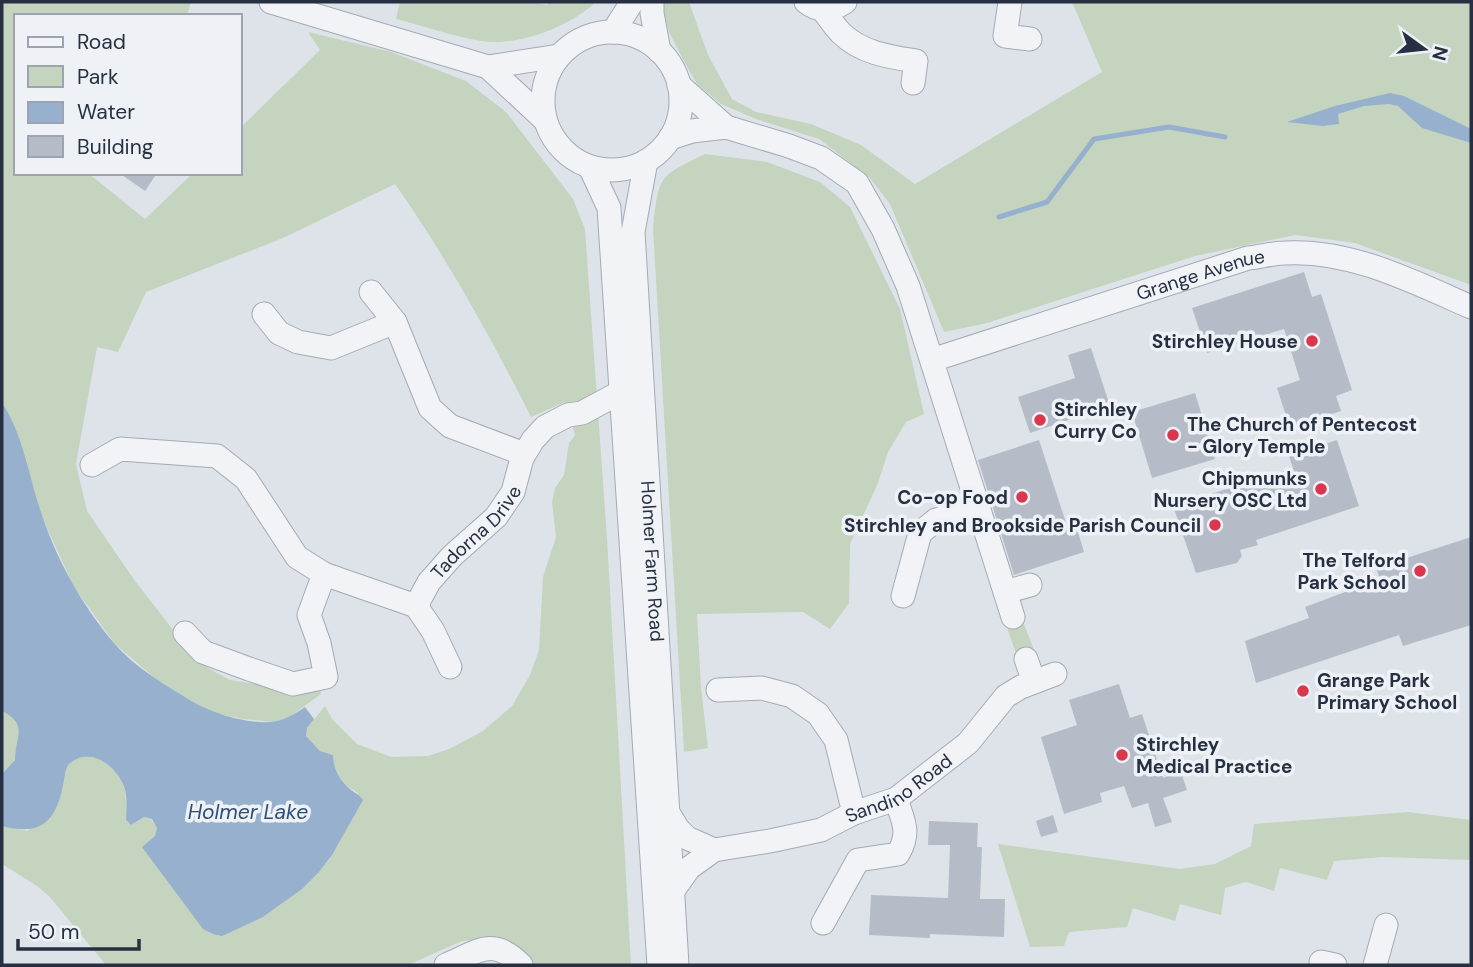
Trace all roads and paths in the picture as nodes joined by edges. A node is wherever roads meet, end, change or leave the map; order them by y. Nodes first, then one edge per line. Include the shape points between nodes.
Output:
1 (271, 2) edge
2 (632, 2) edge
3 (652, 2) edge
4 (1010, 2) edge
5 (825, 5) edge
6 (613, 32) junction
7 (1030, 39) dead end
8 (659, 51) junction
9 (559, 56) junction
10 (488, 67) junction
11 (913, 83) dead end
12 (679, 85) junction
13 (545, 120) junction
14 (726, 127) junction
15 (670, 138) junction
16 (646, 161) junction
17 (590, 167) junction
18 (371, 292) dead end
19 (1471, 307) edge
20 (264, 314) dead end
21 (395, 322) junction
22 (932, 360) junction
23 (621, 392) junction
24 (582, 413) junction
25 (624, 434) junction
26 (524, 454) junction
27 (92, 465) dead end
28 (978, 508) junction
29 (324, 574) junction
30 (1030, 585) dead end
31 (1005, 592) junction
32 (903, 596) dead end
33 (416, 606) junction
34 (1013, 617) dead end
35 (185, 632) dead end
36 (439, 657) dead end
37 (1026, 659) dead end
38 (718, 690) dead end
39 (896, 799) junction
40 (667, 811) junction
41 (854, 813) junction
42 (714, 850) junction
43 (672, 892) junction
44 (823, 923) dead end
45 (1386, 925) dead end
46 (446, 965) edge
47 (522, 965) edge
48 (659, 965) edge
49 (677, 965) edge
50 (1375, 965) edge

1 - 10 street
2 - 6 street
3 - 8 street
4 - 7 street via 1005,36
5 - 11 street via 840,32 857,46 916,61
6 - 8 street via 642,39
6 - 9 street via 583,38
8 - 12 street
9 - 10 street
9 - 13 street via 543,97
10 - 13 street
12 - 14 street
12 - 15 street via 678,121
13 - 17 street via 562,148
14 - 15 street
14 - 22 street via 821,158 857,183 908,286
15 - 16 street
16 - 17 street via 628,168
16 - 40 street, Holmer Farm Road via 633,232
17 - 23 street, Holmer Farm Road via 609,208
18 - 21 street
19 - 22 street, Grange Avenue via 1351,260 1286,253 1248,258
20 - 21 street via 279,333 331,348
21 - 26 street via 430,408 450,426
22 - 28 street
23 - 24 street, Tadorna Drive
23 - 25 street, Holmer Farm Road
24 - 25 street
24 - 26 street, Tadorna Drive via 545,427
25 - 48 street, Holmer Farm Road
26 - 33 street, Tadorna Drive via 513,492 496,517 452,556
27 - 29 street via 120,449 217,456 246,479 297,557
28 - 31 street
28 - 32 street via 936,520 920,533
29 - 33 street
29 - 35 street via 309,615 326,677 293,684 203,652
30 - 31 street
31 - 34 street
33 - 36 street via 433,631
37 - 39 street, Sandino Road via 1044,678 1006,696 968,743
38 - 41 street via 762,688 792,696 818,714 836,740
39 - 41 street, Sandino Road
39 - 44 street via 906,841 898,854 858,860
40 - 42 street via 687,838
40 - 43 street, Holmer Farm Road
41 - 42 street, Sandino Road via 821,830
42 - 43 street via 690,869
43 - 49 street, Holmer Farm Road
45 - 50 street
46 - 47 street via 476,950 497,949

